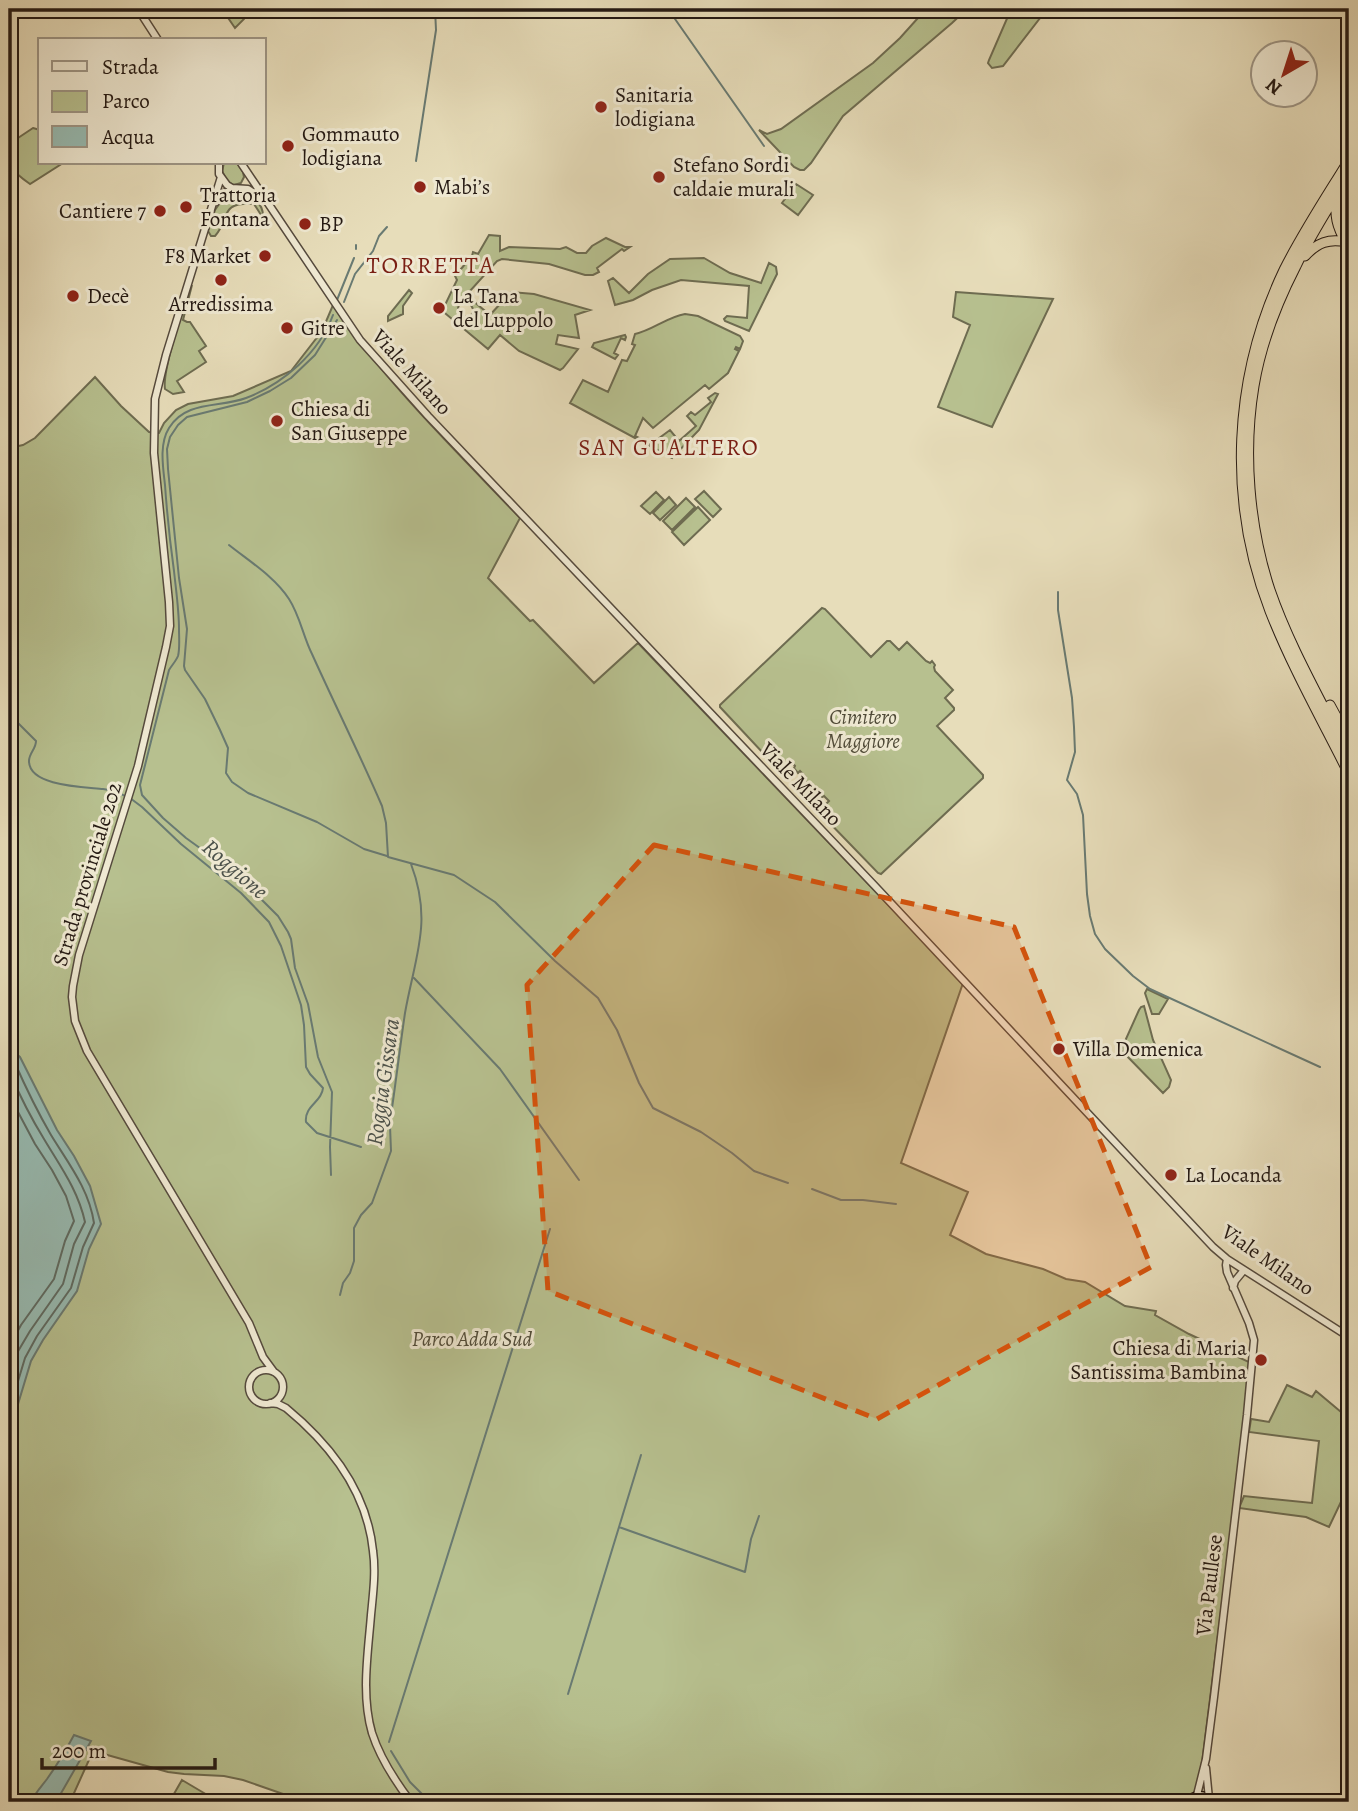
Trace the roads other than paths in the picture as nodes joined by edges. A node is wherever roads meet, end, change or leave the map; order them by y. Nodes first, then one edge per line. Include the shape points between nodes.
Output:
1 (138, 9) edge
2 (157, 38) edge
3 (1349, 160) edge
4 (219, 164) edge
5 (242, 164) edge
6 (246, 171) junction
7 (1349, 174) edge
8 (220, 177) junction
9 (237, 188) junction
10 (1338, 193) junction
11 (211, 209) junction
12 (272, 210) junction
13 (1295, 267) junction
14 (1299, 657) junction
15 (1349, 740) edge
16 (1349, 757) edge
17 (1349, 774) edge
18 (1227, 1259) junction
19 (1244, 1270) junction
20 (1233, 1288) junction
21 (1349, 1337) edge
22 (260, 1350) junction
23 (274, 1371) junction
24 (256, 1373) junction
25 (283, 1388) junction
26 (270, 1403) junction
27 (298, 1418) junction
28 (1206, 1759) junction
29 (1198, 1796) junction
30 (1210, 1801) edge
31 (411, 1802) edge
32 (1187, 1802) edge

1 - 2 street
3 - 17 highway via 1293,253 1270,303 1249,372 1242,444 1247,521 1258,576 1287,650
4 - 8 street
5 - 6 street, Viale Milano
6 - 9 street via 246,182
6 - 12 street, Viale Milano
7 - 10 highway
8 - 9 street, Viale Milano
8 - 11 street, Strada provinciale 202
9 - 11 street via 221,196
9 - 12 street, Viale Milano via 254,193
10 - 13 highway
10 - 13 highway via 1336,222 1346,242 1327,240
11 - 22 street, Strada provinciale 202 via 155,407 153,432 170,626 138,766 79,955 72,997 75,1021 87,1051 249,1323
12 - 18 street, Viale Milano via 360,340 410,397
13 - 14 highway via 1273,317 1257,372 1249,455 1264,568
14 - 15 highway
14 - 16 highway
18 - 19 street, Viale Milano
18 - 20 street, Via Paullese
19 - 20 street
19 - 21 street, Viale Milano
20 - 28 street, Via Paullese via 1254,1340
22 - 23 street, Strada provinciale 202
22 - 24 street, Strada provinciale 202
23 - 24 street
23 - 25 street, Strada provinciale 202
24 - 26 street, Strada provinciale 202 via 249,1381 249,1391 258,1402
25 - 26 street
25 - 27 street, Strada provinciale 202 via 286,1403
26 - 27 street, Strada provinciale 202
27 - 31 street, Strada provinciale 202 via 343,1468 366,1516 374,1561 367,1675 372,1732 395,1782
28 - 29 street, Via Paullese
28 - 30 street, Via Paullese
29 - 30 main road, Via Paullese
29 - 32 main road

